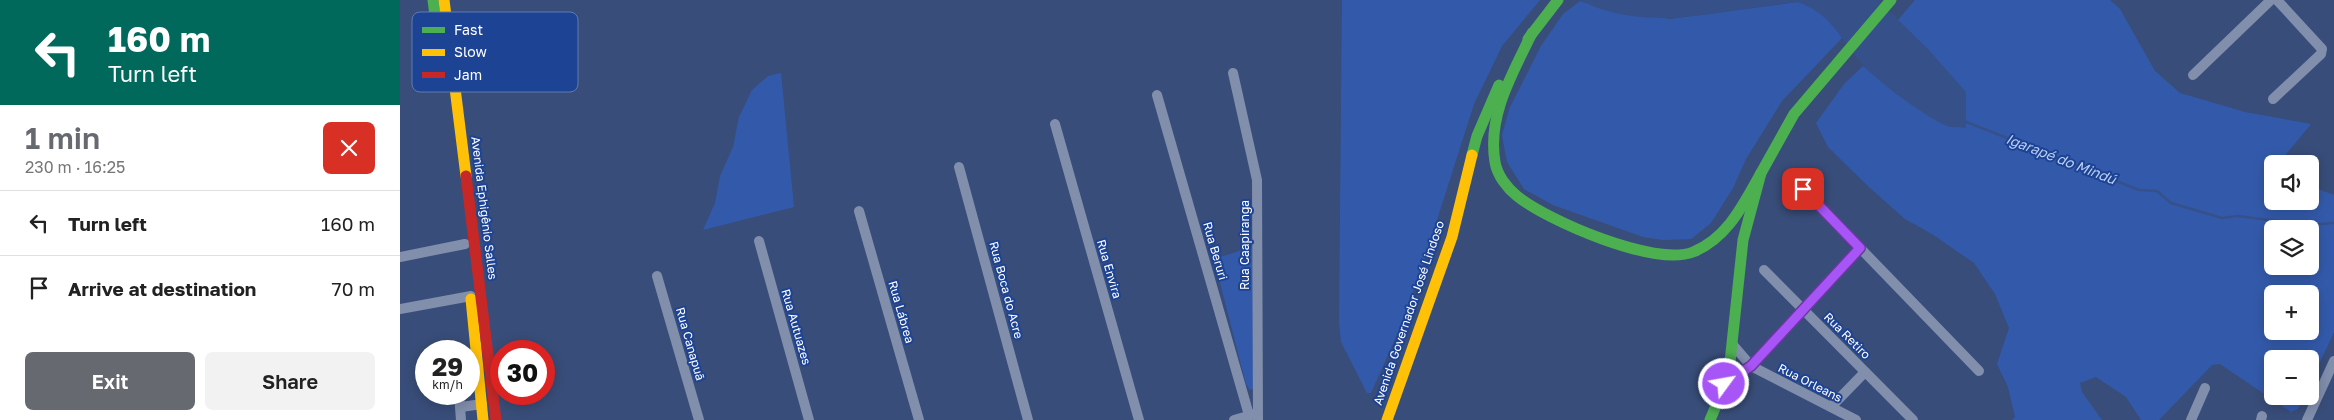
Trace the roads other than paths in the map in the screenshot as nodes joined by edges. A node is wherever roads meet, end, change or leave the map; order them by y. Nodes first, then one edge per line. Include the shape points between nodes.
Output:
1 (1891, 0) edge
2 (2271, 0) edge
3 (2277, 0) edge
4 (1557, 2) edge
5 (1532, 33) junction
6 (1233, 74) dead end
7 (2193, 75) dead end
8 (445, 92) edge
9 (455, 92) edge
10 (1157, 95) dead end
11 (2273, 99) dead end
12 (1055, 124) dead end
13 (959, 167) dead end
14 (1761, 173) junction
15 (1803, 189) dead end
16 (859, 211) dead end
17 (759, 241) dead end
18 (465, 244) junction
19 (1860, 248) junction
20 (400, 257) edge
21 (1764, 270) dead end
22 (657, 276) dead end
23 (471, 296) junction
24 (400, 309) edge
25 (1803, 310) junction
26 (473, 340) edge
27 (1733, 345) junction
28 (2334, 361) edge
29 (1751, 366) junction
30 (1979, 371) dead end
31 (1865, 372) junction
32 (1724, 384) junction
33 (2205, 388) dead end
34 (480, 393) edge
35 (482, 404) junction
36 (461, 407) joint
37 (1831, 408) junction
38 (1255, 416) edge
39 (461, 420) edge
40 (483, 420) edge
41 (496, 420) edge
42 (699, 420) edge
43 (810, 420) edge
44 (919, 420) edge
45 (1028, 420) edge
46 (1139, 420) edge
47 (1234, 420) edge
48 (1387, 420) edge
49 (1710, 420) edge
50 (1856, 420) edge
51 (1913, 420) edge
52 (2191, 420) edge
53 (2307, 420) edge

1 - 14 main road via 1794,114
2 - 7 street
3 - 11 street via 2322,49 2321,54
4 - 5 main road, Avenida Governador José Lindoso
5 - 14 main road via 1496,118 1493,144 1495,163 1504,182 1532,207 1605,238 1648,251 1684,254 1709,244 1724,232
5 - 48 main road, Avenida Governador José Lindoso via 1506,71 1477,136 1452,237
6 - 38 street, Rua Caapiranga via 1258,180
8 - 18 main road, Avenida Ephigênio Salles
9 - 41 main road, Avenida Ephigênio Salles
10 - 38 street, Rua Beruri
12 - 46 street, Rua Envira
13 - 45 street, Rua Boca do Acre
14 - 27 main road via 1742,248
15 - 19 street
16 - 44 street, Rua Lábrea
17 - 43 street, Rua Autuazes
18 - 20 street
18 - 23 main road, Avenida Ephigênio Salles
19 - 25 street
19 - 30 street
21 - 25 street, Rua Retiro
22 - 42 street, Rua Canapuã
23 - 24 street
23 - 26 main road, Avenida Ephigênio Salles
25 - 29 street
25 - 31 street, Rua Retiro
27 - 29 street, Rua Orleans
27 - 32 main road
28 - 53 street
29 - 32 street
29 - 37 street, Rua Orleans
31 - 37 street
31 - 51 street, Rua Retiro
32 - 49 main road
33 - 52 street
34 - 35 main road, Avenida Ephigênio Salles
35 - 36 street
35 - 40 main road, Avenida Ephigênio Salles
36 - 39 street
37 - 50 street, Rua Orleans
38 - 47 street

